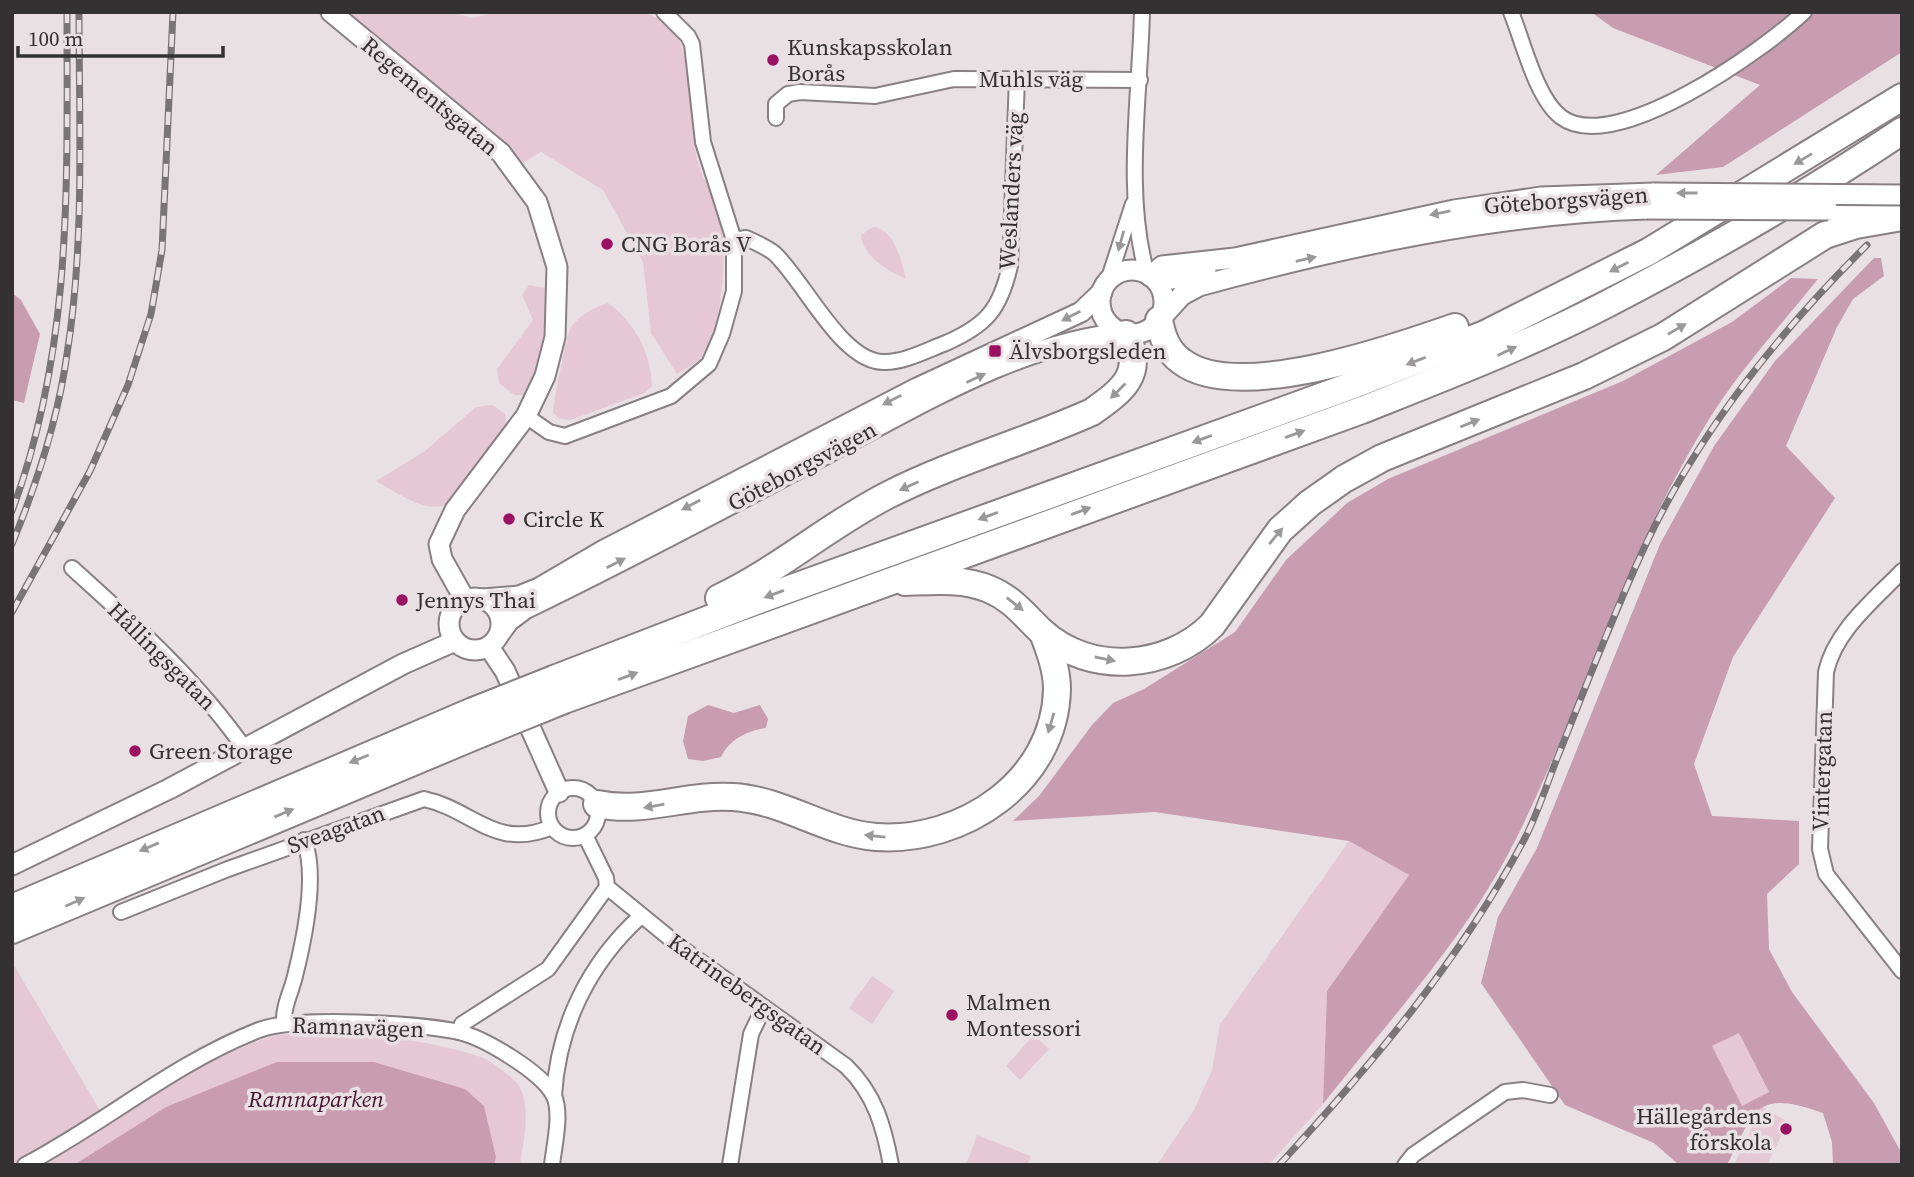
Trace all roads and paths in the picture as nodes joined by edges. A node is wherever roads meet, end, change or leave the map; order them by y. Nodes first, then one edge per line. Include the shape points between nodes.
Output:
1 (331, 12) edge
2 (664, 12) edge
3 (1142, 12) edge
4 (1511, 12) edge
5 (1804, 12) edge
6 (1017, 78) junction
7 (1140, 80) junction
8 (1902, 97) edge
9 (776, 118) dead end
10 (1902, 131) edge
11 (1135, 200) junction
12 (1651, 201) junction
13 (1900, 209) edge
14 (734, 240) junction
15 (1238, 267) junction
16 (1149, 275) junction
17 (1590, 282) junction
18 (1105, 287) junction
19 (1160, 318) junction
20 (1125, 333) junction
21 (526, 416) junction
22 (72, 568) dead end
23 (1902, 571) edge
24 (878, 583) junction
25 (474, 600) junction
26 (1043, 633) junction
27 (455, 641) junction
28 (494, 641) junction
29 (563, 684) junction
30 (476, 723) junction
31 (245, 749) junction
32 (559, 792) junction
33 (597, 804) junction
34 (552, 827) junction
35 (585, 835) junction
36 (304, 840) junction
37 (12, 865) edge
38 (607, 887) junction
39 (12, 908) edge
40 (121, 912) dead end
41 (641, 916) junction
42 (12, 930) edge
43 (1902, 971) edge
44 (764, 1007) junction
45 (284, 1024) junction
46 (459, 1032) junction
47 (554, 1096) junction
48 (1550, 1096) dead end
49 (25, 1165) edge
50 (552, 1165) edge
51 (730, 1165) edge
52 (891, 1165) edge
53 (1405, 1165) edge

1 - 21 main road, Regementsgatan via 501,153 537,202 557,267 557,316 551,358
2 - 14 street via 692,44 703,142
3 - 7 street
4 - 5 street via 1551,106 1561,117 1591,128 1621,123 1714,80
6 - 7 street, Muhls väg
6 - 9 street, Muhls väg via 954,79 875,96 788,94 774,108
6 - 14 street, Weslanders väg via 1010,266 1003,295 989,317 968,333 905,358 874,361 845,343 773,253 746,237
7 - 11 street
8 -> 17 highway via 1648,252
24 -> 10 highway via 1362,410 1474,365 1617,299
11 - 16 street via 1138,245
11 -> 18 street
13 -> 12 main road, Göteborgsvägen, bridge
12 - 13 main road, Göteborgsvägen, bridge
12 - 15 main road, Göteborgsvägen via 1584,194 1500,202 1396,221
26 -> 13 highway via 1071,649 1114,662 1161,657 1181,649 1212,625 1280,530 1343,479 1382,458 1584,376 1663,337 1825,235
14 - 21 street via 731,302 709,364 671,396 574,434 559,436
15 - 16 main road, Göteborgsvägen via 1172,279
15 - 19 main road, Göteborgsvägen via 1181,310
16 - 18 main road, Göteborgsvägen via 1125,271
16 - 19 main road via 1162,292
17 - 19 highway via 1367,357 1270,374 1220,374 1189,366 1167,344
17 -> 29 highway via 1485,334 756,601
18 - 20 main road via 1103,316 1110,326
18 -> 25 main road, Göteborgsvägen via 1081,312 904,394 539,588 519,596
19 - 20 main road, Göteborgsvägen via 1147,330
28 -> 20 main road, Göteborgsvägen via 525,609 939,396 1049,346
20 -> 29 highway via 1135,362 1130,376 1092,412 889,495 757,580
21 - 25 main road, Regementsgatan via 444,528 439,544 442,559
22 - 31 street, Hållingsgatan via 168,654
23 - 43 street, Vintergatan via 1836,641 1830,656 1820,849 1826,874
24 -> 26 highway via 945,581 987,588 1017,605
29 -> 24 highway
25 - 27 main road via 450,616
25 - 28 main road via 498,612 501,626
26 -> 33 highway via 1057,687 1046,738 1010,790 959,825 918,836 874,837 754,799 711,797 635,809
27 - 28 main road via 471,650
27 - 31 main road
28 - 32 main road
29 - 30 highway, bridge
30 -> 39 highway
42 -> 30 highway
31 - 37 main road
32 - 33 street via 580,789
32 - 34 street via 548,808
33 - 35 street via 596,822
34 - 35 street via 567,837
34 - 36 street, Sveagatan via 507,835 424,799
35 - 38 street, Katrinebergsgatan
36 - 40 street, Sveagatan
36 - 45 street via 309,868 306,917 295,978 283,1011
38 - 41 street, Katrinebergsgatan
38 - 46 street via 548,969 462,1024
41 - 44 street, Katrinebergsgatan
41 - 47 street via 608,952 572,1011 562,1036
44 - 51 street via 751,1034
44 - 52 street, Katrinebergsgatan via 859,1079 877,1108
45 - 46 street, Ramnavägen
45 - 49 street, Ramnavägen via 259,1030 149,1086 67,1143
46 - 47 street, Ramnavägen via 500,1050
47 - 50 street
48 - 53 street via 1522,1090 1504,1092

